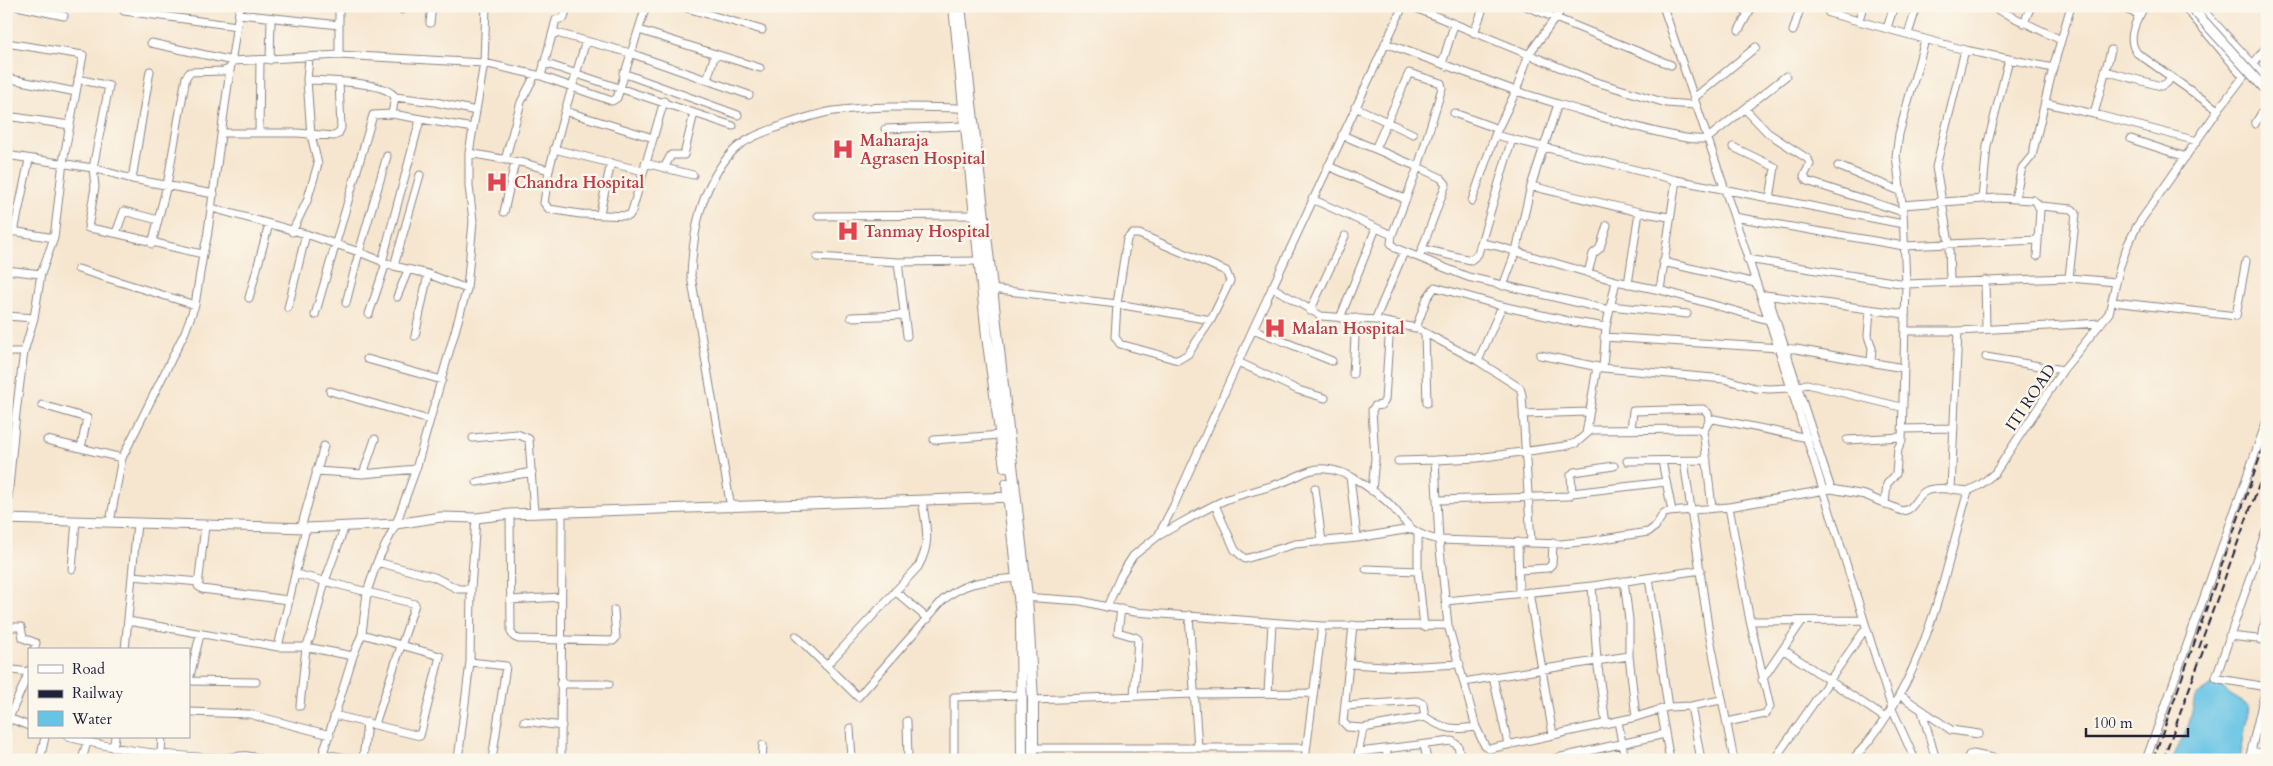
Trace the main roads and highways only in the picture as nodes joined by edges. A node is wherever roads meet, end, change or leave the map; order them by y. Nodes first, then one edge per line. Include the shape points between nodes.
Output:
1 (953, 6) edge
2 (960, 6) edge
3 (1012, 498) junction
4 (1023, 597) junction
5 (1022, 760) edge
6 (1033, 760) edge

1 - 3 main road via 987,336
2 - 3 main road
3 - 4 main road
3 - 4 main road via 1017,578
4 - 5 main road
4 - 6 main road via 1033,700

